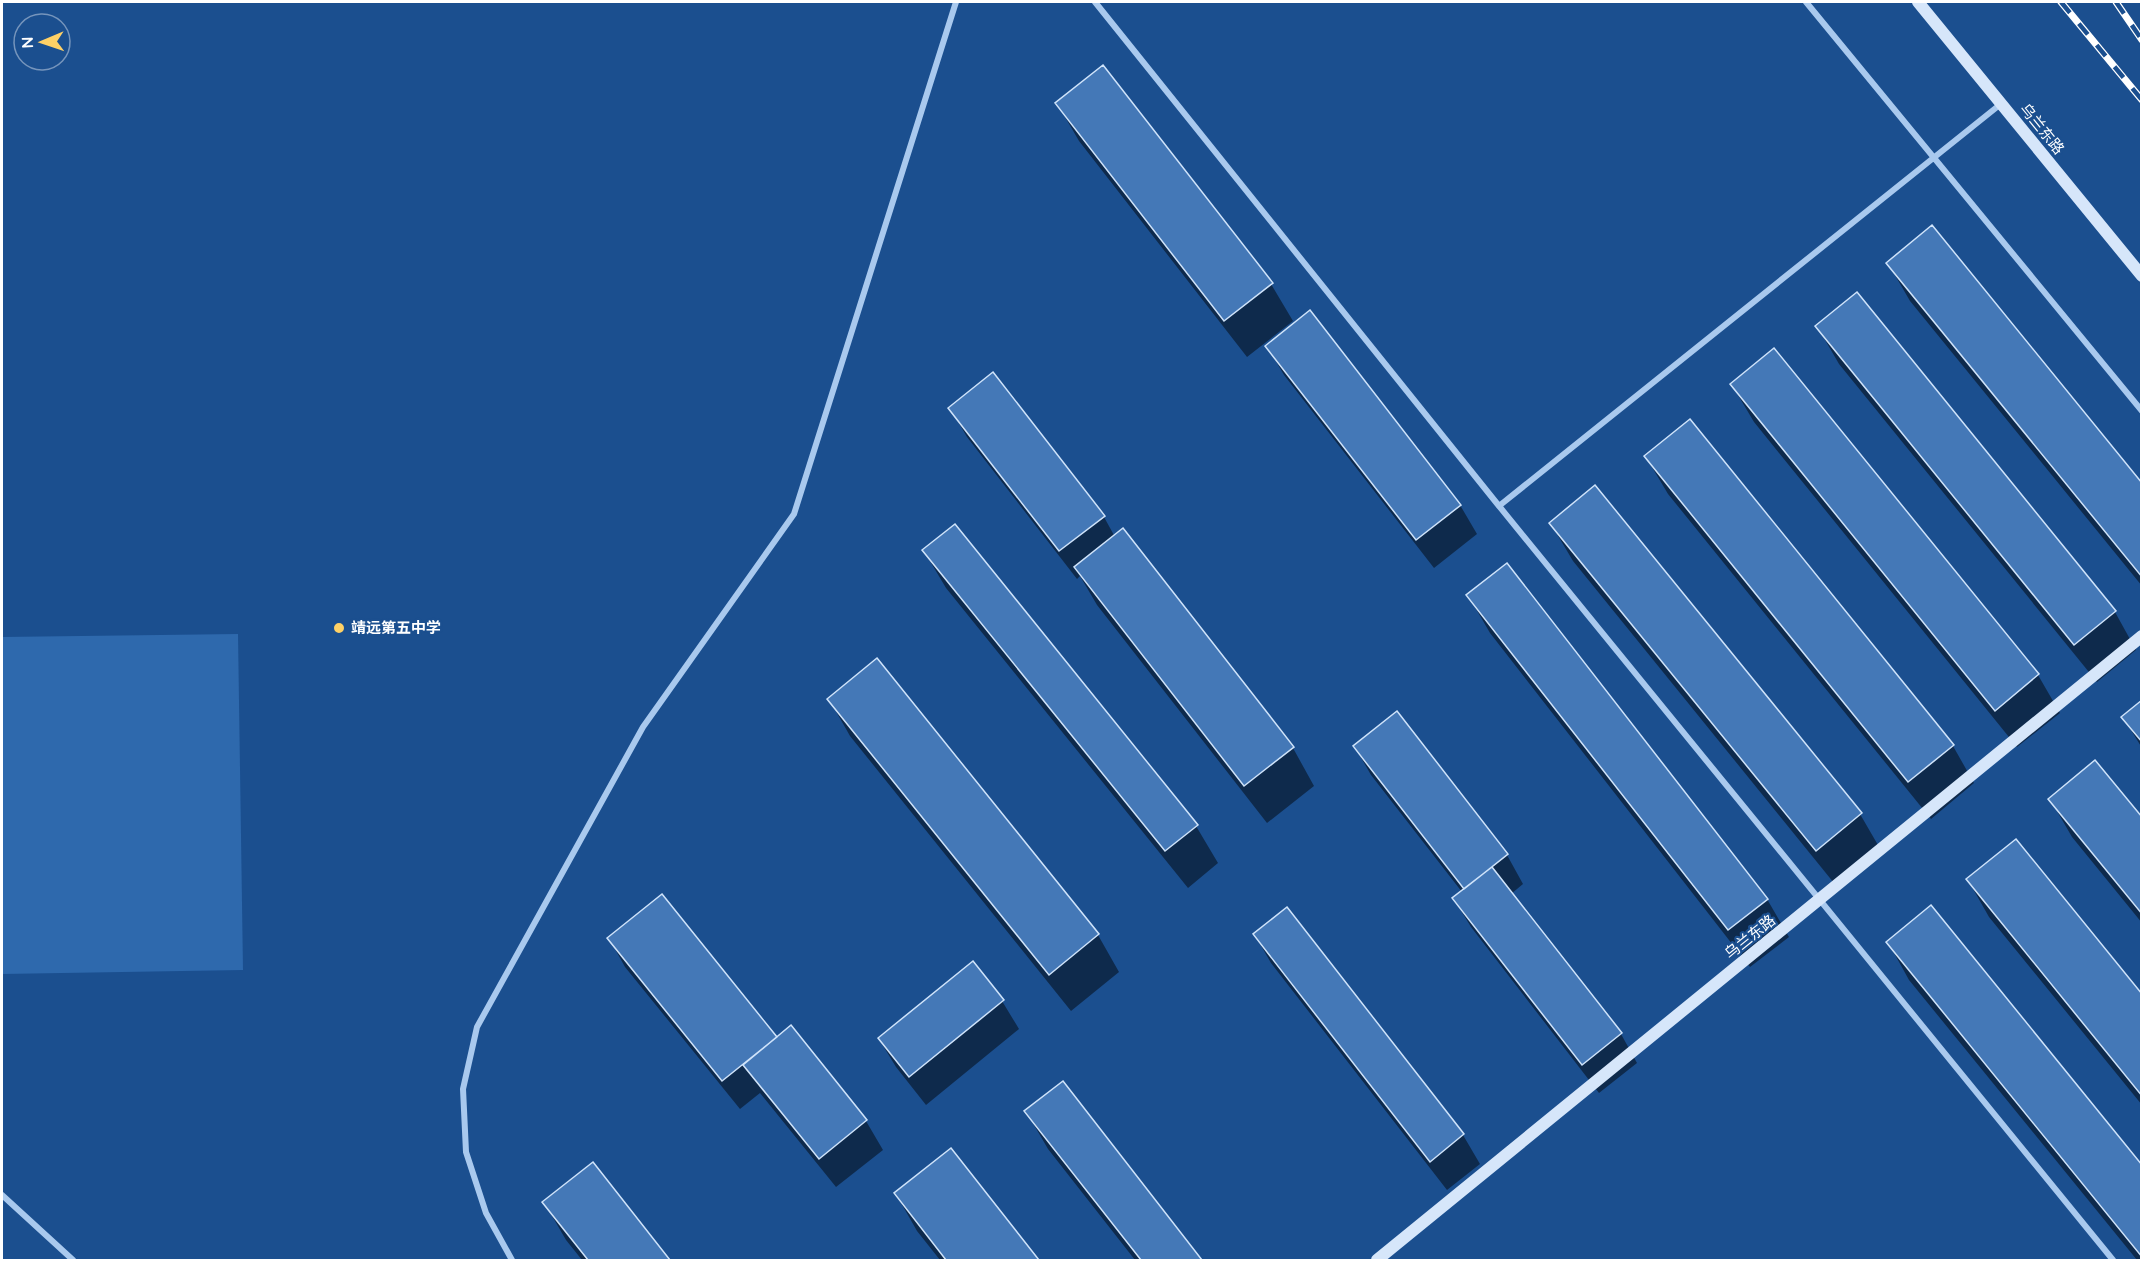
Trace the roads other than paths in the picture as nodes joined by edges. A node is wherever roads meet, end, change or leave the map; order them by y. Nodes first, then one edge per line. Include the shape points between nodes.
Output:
1 (957, 2) edge
2 (1095, 2) edge
3 (1806, 2) edge
4 (1918, 2) edge
5 (2002, 104) junction
6 (1936, 157) junction
7 (2142, 276) edge
8 (2142, 411) edge
9 (1499, 506) junction
10 (2142, 636) edge
11 (1820, 898) junction
12 (2, 1195) edge
13 (73, 1260) edge
14 (512, 1260) edge
15 (1380, 1260) edge
16 (2113, 1260) edge

1 - 14 street via 794,514 644,727 477,1027 463,1089 466,1152 486,1213
2 - 9 street
3 - 6 street
4 - 5 street, 乌兰东路
5 - 6 street
5 - 7 street, 乌兰东路
6 - 8 street
6 - 9 street
9 - 11 street
10 - 11 street, 乌兰东路
11 - 15 street, 乌兰东路
11 - 16 street
12 - 13 street

